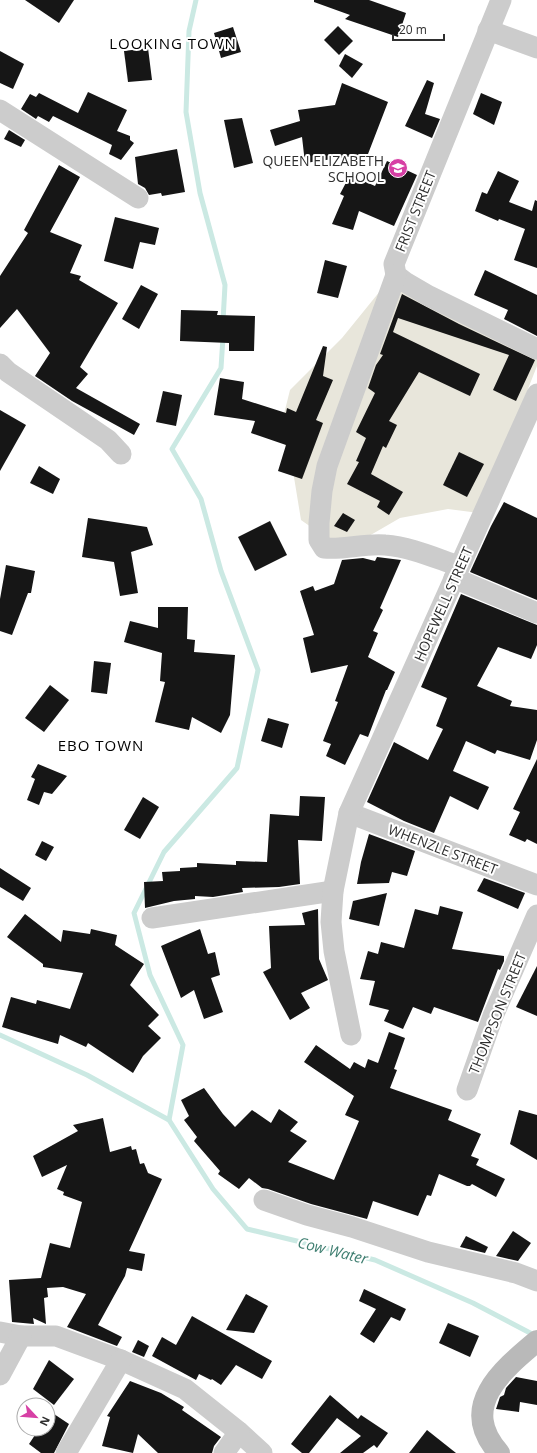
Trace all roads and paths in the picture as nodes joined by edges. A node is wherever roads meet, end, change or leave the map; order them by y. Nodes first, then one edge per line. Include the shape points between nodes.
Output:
1 (501, 0) edge
2 (488, 30) junction
3 (537, 48) edge
4 (0, 110) edge
5 (138, 198) dead end
6 (396, 275) junction
7 (537, 349) edge
8 (0, 364) edge
9 (537, 394) edge
10 (122, 454) dead end
11 (457, 572) junction
12 (537, 613) edge
13 (349, 814) junction
14 (537, 885) edge
15 (333, 891) junction
16 (537, 915) edge
17 (152, 918) dead end
18 (351, 1035) dead end
19 (467, 1090) dead end
20 (264, 1200) dead end
21 (537, 1281) edge
22 (0, 1332) edge
23 (21, 1336) junction
24 (530, 1347) edge
25 (121, 1360) junction
26 (0, 1375) edge
27 (239, 1432) junction
28 (66, 1453) edge
29 (224, 1453) edge
30 (262, 1453) edge
31 (499, 1453) edge

1 - 2 street, FRIST STREET
2 - 3 street
2 - 6 street, FRIST STREET via 394,264
4 - 5 street
6 - 7 street via 429,296
6 - 11 street, FRIST STREET via 327,466 322,491 319,540 324,548 333,549 368,544 401,547
8 - 10 street via 108,440
9 - 11 street, HOPEWELL STREET
11 - 12 street
11 - 13 street, HOPEWELL STREET
13 - 14 street, WHENZLE STREET
13 - 15 street, HOPEWELL STREET
15 - 17 street
15 - 18 street, HOPEWELL STREET via 334,951
16 - 19 street, THOMPSON STREET via 493,1016
20 - 21 street via 428,1252 516,1273
22 - 23 street
23 - 25 street via 56,1336
23 - 26 street
24 - 31 street via 488,1390 482,1408 482,1425
25 - 27 street via 185,1390
25 - 28 street
27 - 29 street
27 - 30 street

